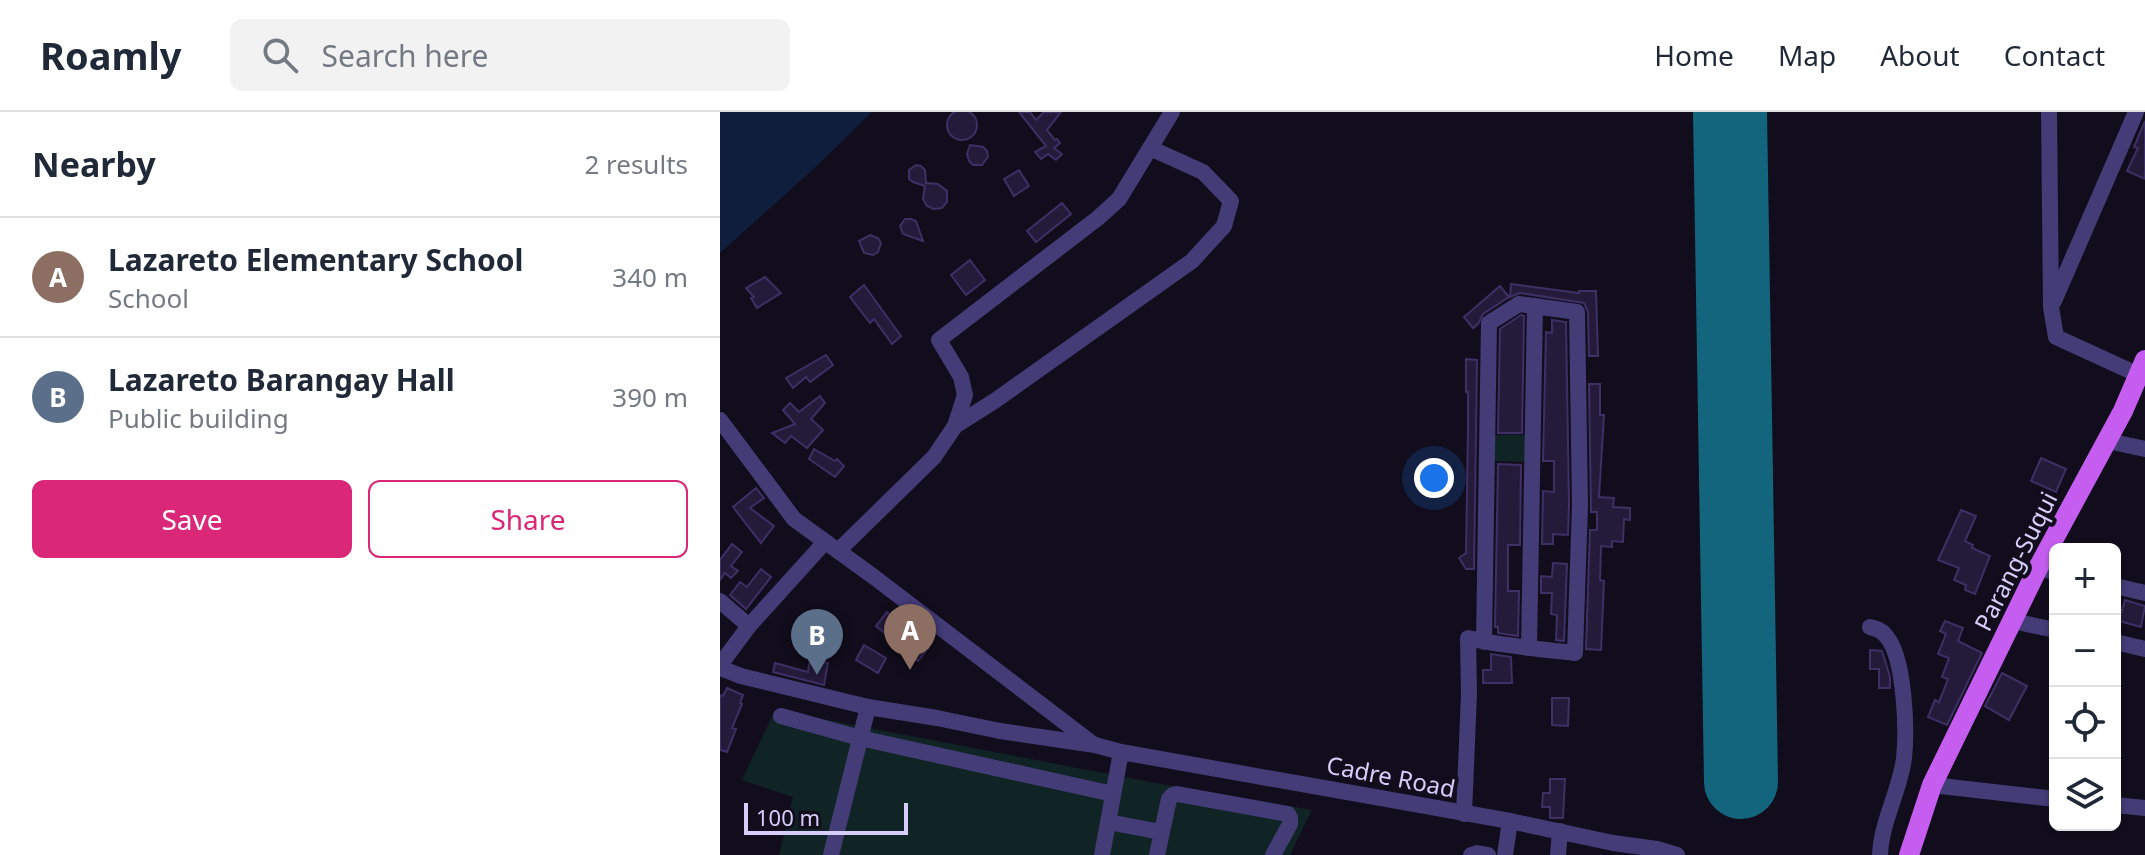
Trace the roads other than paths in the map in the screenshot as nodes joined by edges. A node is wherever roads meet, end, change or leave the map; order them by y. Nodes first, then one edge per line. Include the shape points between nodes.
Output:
1 (1172, 112) edge
2 (2049, 112) edge
3 (2136, 112) edge
4 (1150, 148) junction
5 (1535, 306) junction
6 (2051, 307) junction
7 (2142, 367) edge
8 (720, 420) edge
9 (955, 426) junction
10 (2108, 441) junction
11 (2145, 449) edge
12 (831, 547) junction
13 (2046, 570) edge
14 (2121, 587) edge
15 (2145, 593) edge
16 (720, 601) edge
17 (2013, 621) junction
18 (749, 626) junction
19 (1870, 627) dead end
20 (2049, 629) edge
21 (1484, 642) junction
22 (2121, 643) edge
23 (1529, 648) junction
24 (2145, 649) edge
25 (720, 666) edge
26 (868, 707) junction
27 (781, 716) dead end
28 (860, 738) junction
29 (1095, 745) junction
30 (1121, 752) junction
31 (1932, 785) junction
32 (1113, 794) junction
33 (2049, 798) edge
34 (2121, 806) edge
35 (2145, 808) edge
36 (1464, 814) junction
37 (1510, 821) junction
38 (1108, 822) junction
39 (1560, 831) junction
40 (1161, 832) junction
41 (1613, 849) edge
42 (831, 855) edge
43 (1102, 855) edge
44 (1157, 855) edge
45 (1273, 855) edge
46 (1471, 855) edge
47 (1488, 855) edge
48 (1505, 855) edge
49 (1558, 855) edge
50 (1677, 855) edge
51 (1880, 855) edge
52 (1909, 855) edge

1 - 4 street
2 - 6 street
3 - 6 street
4 - 9 street via 1119,199 1098,218 935,334 961,377 965,395
4 - 9 street via 1203,172 1231,201 1224,226 1192,261
5 - 21 street via 1519,304 1489,323
5 - 23 street
5 - 23 street via 1577,312 1580,505 1575,653
6 - 7 street via 2056,337
7 - 10 main road, Parang-Suqui
8 - 12 street via 794,519
9 - 12 street via 934,457
10 - 11 street
10 - 13 main road, Parang-Suqui
12 - 18 street
12 - 29 street
13 - 17 main road, Parang-Suqui
14 - 15 street
16 - 18 street
17 - 20 street
17 - 31 main road, Parang-Suqui
18 - 25 street
19 - 51 street via 1883,632 1892,646 1905,725 1904,760
21 - 23 street
21 - 36 street via 1468,638
22 - 24 street
25 - 26 street, Cadre Road via 741,676
26 - 28 street
26 - 29 street, Cadre Road
27 - 28 street
28 - 32 street
28 - 42 street
29 - 30 street, Cadre Road
30 - 32 street
30 - 36 street, Cadre Road
31 - 33 street
31 - 52 main road, Parang-Suqui
32 - 38 street
34 - 35 street
36 - 37 street, Cadre Road
37 - 39 street, Cadre Road
37 - 48 street
38 - 40 street
38 - 43 street
39 - 41 street, Cadre Road
39 - 49 street
40 - 44 street
40 - 45 street via 1169,799 1177,794 1288,814 1290,824
41 - 50 street, Cadre Road via 1657,849
46 - 47 street

